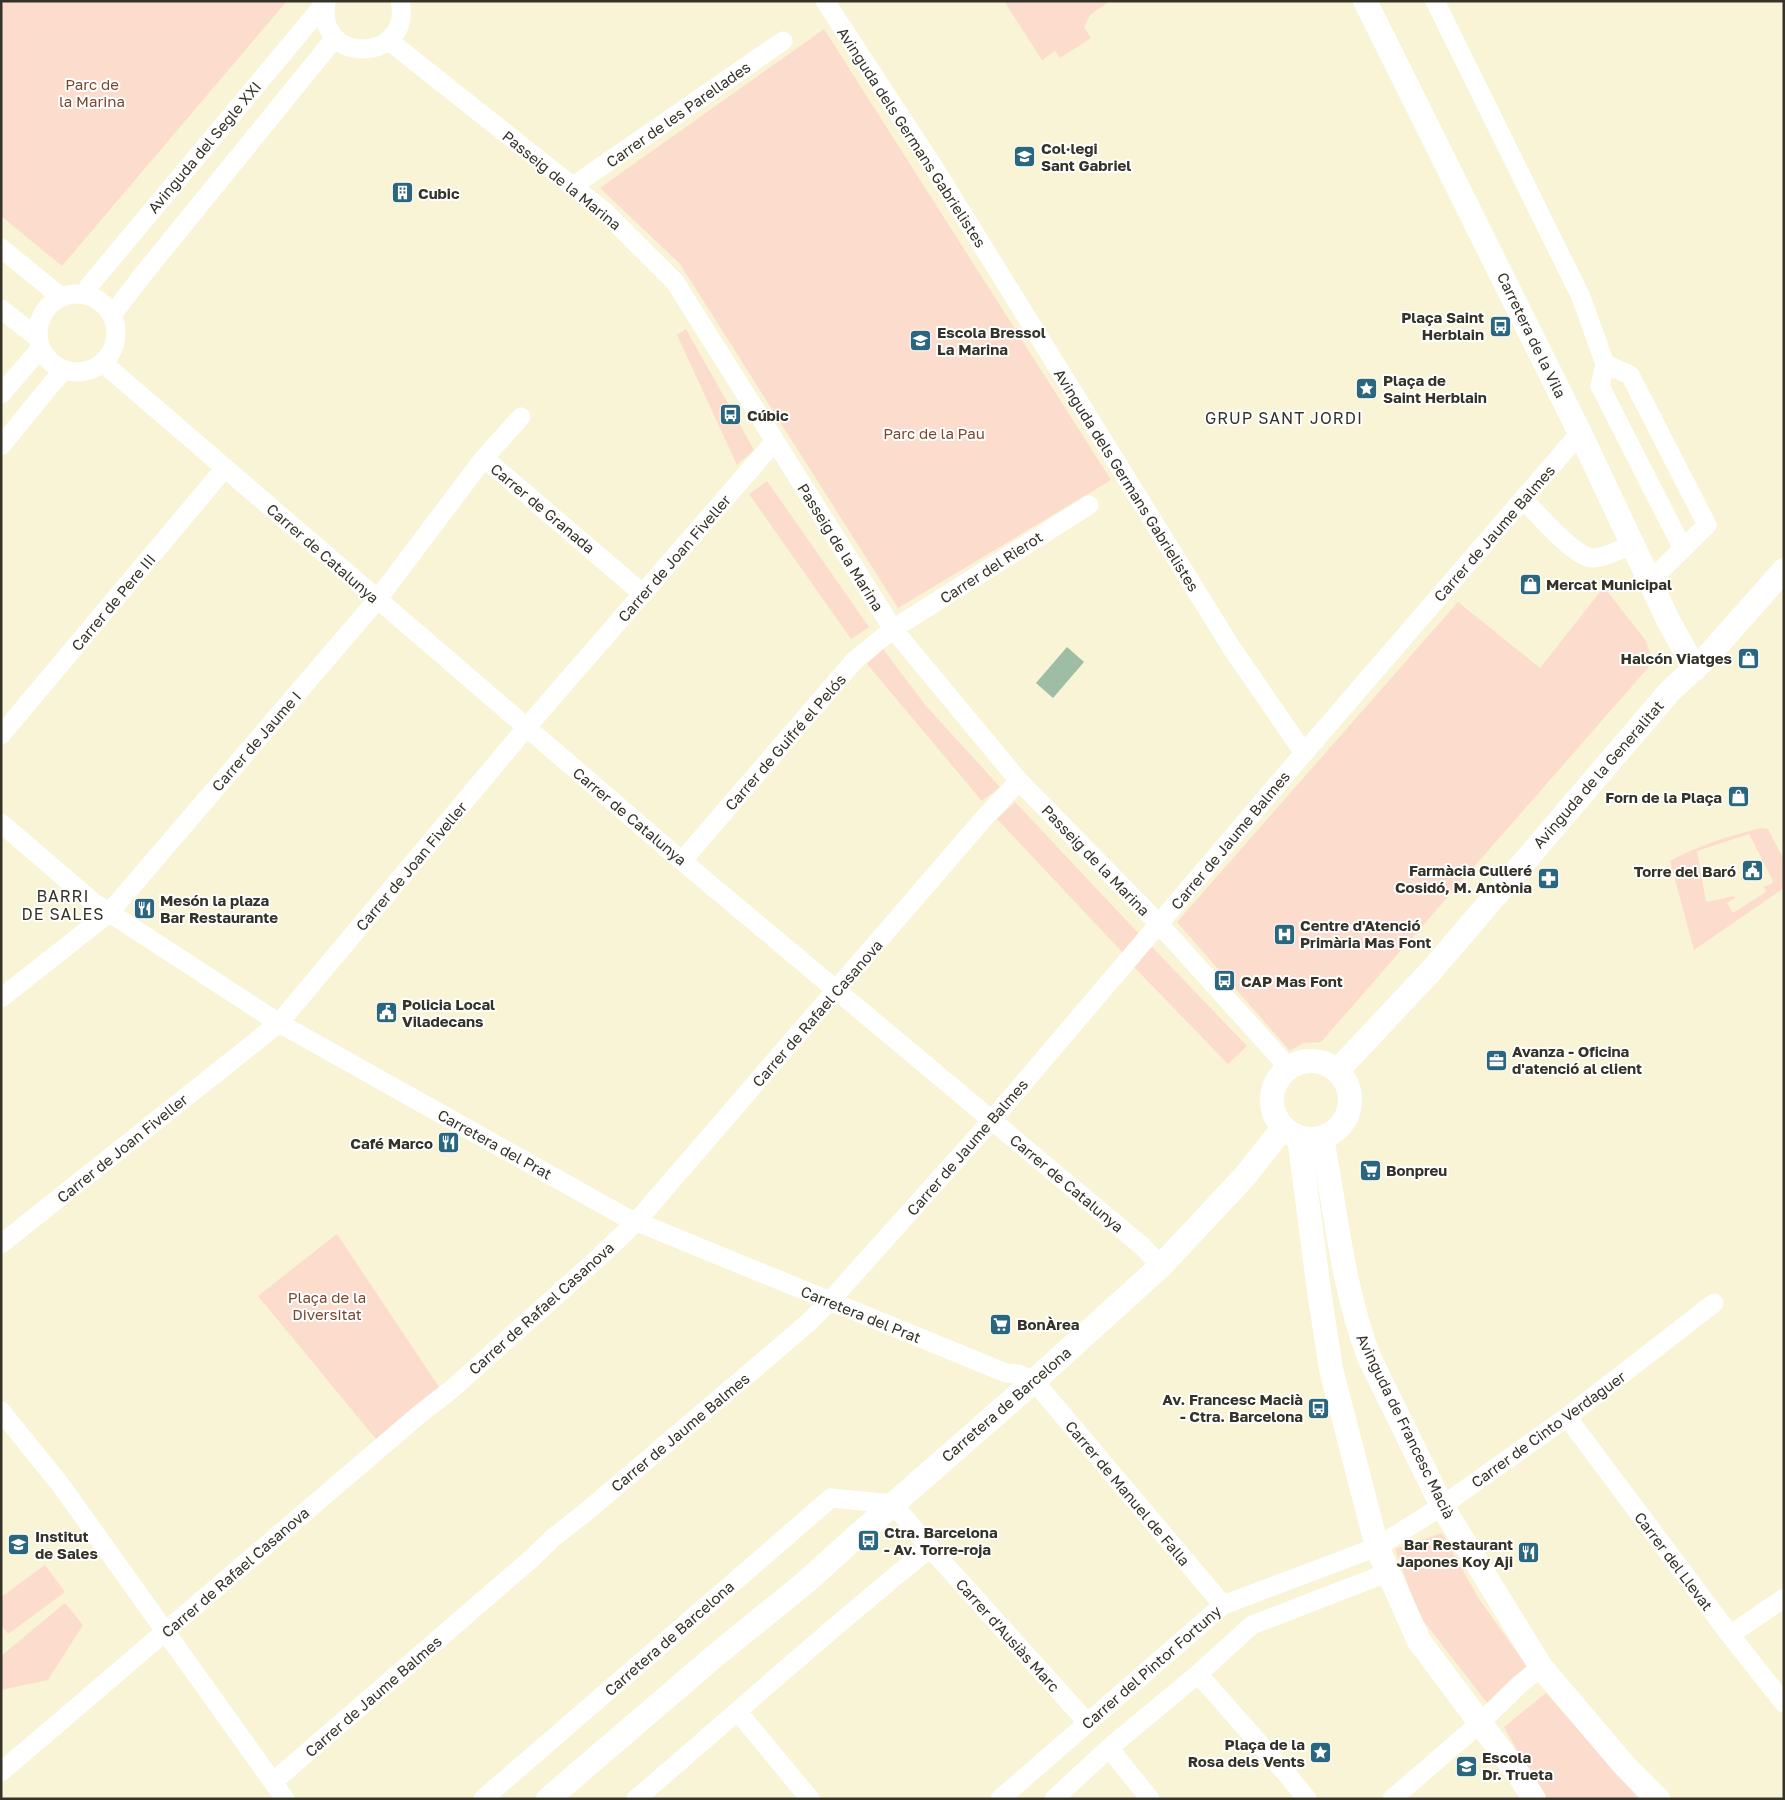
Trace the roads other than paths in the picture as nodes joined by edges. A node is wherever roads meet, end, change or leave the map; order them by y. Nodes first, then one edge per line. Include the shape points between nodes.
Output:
1 (326, 1) edge
2 (1365, 1) edge
3 (1435, 1) edge
4 (834, 4) edge
5 (406, 5) edge
6 (335, 38) junction
7 (388, 40) junction
8 (783, 41) dead end
9 (573, 186) junction
10 (1, 248) edge
11 (86, 294) junction
12 (61, 297) junction
13 (1, 309) edge
14 (112, 315) junction
15 (39, 343) junction
16 (103, 363) junction
17 (1605, 364) junction
18 (65, 370) junction
19 (1, 394) edge
20 (521, 417) dead end
21 (1580, 433) junction
22 (776, 441) junction
23 (1, 446) edge
24 (484, 458) junction
25 (225, 468) junction
26 (1523, 499) junction
27 (1089, 505) dead end
28 (1633, 544) junction
29 (1683, 549) junction
30 (1784, 570) edge
31 (1650, 581) junction
32 (643, 594) junction
33 (377, 600) junction
34 (893, 629) junction
35 (1695, 669) junction
36 (526, 728) junction
37 (1, 735) edge
38 (1304, 753) junction
39 (1019, 781) junction
40 (1, 822) edge
41 (682, 861) junction
42 (109, 913) junction
43 (1159, 924) junction
44 (837, 990) junction
45 (1, 998) edge
46 (279, 1023) junction
47 (1287, 1069) junction
48 (1337, 1070) junction
49 (992, 1120) junction
50 (1301, 1134) junction
51 (636, 1222) junction
52 (1, 1244) edge
53 (1161, 1266) junction
54 (830, 1301) junction
55 (1714, 1303) dead end
56 (1034, 1381) junction
57 (1, 1412) edge
58 (1567, 1417) junction
59 (892, 1504) junction
60 (1442, 1506) junction
61 (1377, 1547) junction
62 (930, 1548) junction
63 (1387, 1573) junction
64 (1784, 1598) edge
65 (1223, 1604) junction
66 (165, 1633) junction
67 (1730, 1635) junction
68 (1541, 1667) junction
69 (1198, 1674) junction
70 (1784, 1703) edge
71 (738, 1712) junction
72 (1087, 1722) junction
73 (1480, 1723) junction
74 (1109, 1748) junction
75 (1, 1772) edge
76 (273, 1782) junction
77 (806, 1797) edge
78 (285, 1799) edge
79 (483, 1799) edge
80 (548, 1799) edge
81 (636, 1799) edge
82 (1000, 1799) edge
83 (1054, 1799) edge
84 (1150, 1799) edge
85 (1307, 1799) edge
86 (1392, 1799) edge
87 (1534, 1799) edge
88 (1658, 1799) edge

1 - 6 street via 325,17
1 - 11 street, Avinguda del Segle XXI via 89,286
2 - 21 street, Carretera de la Vila
3 - 17 street via 1581,297
4 - 38 street, Avinguda dels Germans Gabrielistes via 1231,647
5 - 7 street via 397,30
6 - 7 street via 361,50 376,48
6 - 14 street, Avinguda del Segle XXI
7 - 9 street, Passeig de la Marina
8 - 9 street, Carrer de les Parellades
9 - 22 street, Passeig de la Marina via 605,212 675,282
10 - 12 street
11 - 12 street
11 - 14 street via 101,302
12 - 15 street via 41,316
13 - 15 street
14 - 16 street via 116,340
15 - 18 street via 53,364
15 - 19 street
16 - 18 street via 81,372
16 - 25 street, Carrer de Catalunya
17 - 29 street via 1600,386
17 - 29 street via 1630,375 1707,525
18 - 23 street
20 - 24 street, Carrer de Granada
21 - 26 street, Carrer de Jaume Balmes
21 - 28 street, Carretera de la Vila
22 - 32 street, Carrer de Joan Fiveller
22 - 34 street, Passeig de la Marina
24 - 32 street, Carrer de Granada
24 - 33 street, Carrer de Jaume I
25 - 33 street, Carrer de Catalunya
25 - 37 street, Carrer de Pere III
26 - 28 street via 1583,555 1593,558
26 - 38 street, Carrer de Jaume Balmes
27 - 34 street, Carrer del Rierot
28 - 31 street, Carretera de la Vila
29 - 31 street
30 - 35 street, Avinguda de la Generalitat
31 - 35 street, Carretera de la Vila
32 - 36 street, Carrer de Joan Fiveller
33 - 36 street, Carrer de Catalunya
33 - 42 street, Carrer de Jaume I
34 - 39 street, Passeig de la Marina
34 - 41 street, Carrer de Guifré el Pelós via 855,660
35 - 48 street, Avinguda de la Generalitat via 1670,691 1431,971
36 - 41 street, Carrer de Catalunya
36 - 46 street, Carrer de Joan Fiveller
38 - 43 street, Carrer de Jaume Balmes
39 - 43 street, Passeig de la Marina
39 - 44 street, Carrer de Rafael Casanova via 985,816
40 - 42 street, Carretera del Prat
41 - 44 street, Carrer de Catalunya
42 - 45 street, Carrer de Jaume I
42 - 46 street, Carretera del Prat
43 - 47 street, Passeig de la Marina
43 - 49 street, Carrer de Jaume Balmes
44 - 49 street, Carrer de Catalunya
44 - 51 street, Carrer de Rafael Casanova
46 - 51 street, Carretera del Prat
46 - 52 street, Carrer de Joan Fiveller
47 - 48 street via 1299,1062 1312,1061 1325,1063
47 - 50 street via 1275,1084 1272,1098 1275,1117
48 - 50 street via 1348,1088 1350,1102 1344,1121 1339,1127
49 - 53 street, Carrer de Catalunya via 1142,1246
49 - 54 street, Carrer de Jaume Balmes
50 - 53 street, Carretera de Barcelona via 1245,1176
50 - 60 street, Avinguda de Francesc Macià via 1369,1357
50 - 61 street via 1331,1369
51 - 54 street, Carretera del Prat
51 - 66 street, Carrer de Rafael Casanova via 452,1388
53 - 56 street, Carretera de Barcelona
54 - 56 street, Carretera del Prat via 1006,1374 1019,1374
54 - 76 street, Carrer de Jaume Balmes
55 - 58 street, Carrer de Cinto Verdaguer
56 - 59 street, Carretera de Barcelona
56 - 65 street, Carrer de Manuel de Falla
57 - 66 street via 60,1484
58 - 60 street, Carrer de Cinto Verdaguer
58 - 67 street, Carrer del Llevat
59 - 62 street, Carrer d'Ausiàs Marc
59 - 79 street, Carretera de Barcelona via 831,1498
59 - 80 street, Carretera de Barcelona via 806,1582 708,1661
60 - 61 street, Carrer de Cinto Verdaguer
60 - 68 street, Avinguda de Francesc Macià
61 - 63 street
61 - 65 street, Carrer del Pintor Fortuny
62 - 71 street via 856,1607
62 - 72 street, Carrer d'Ausiàs Marc
63 - 69 street via 1252,1625
63 - 73 street via 1418,1641
64 - 67 street
65 - 72 street, Carrer del Pintor Fortuny
66 - 75 street, Carrer de Rafael Casanova
66 - 76 street
67 - 70 street, Carrer del Llevat
68 - 73 street
68 - 88 street, Avinguda de Francesc Macià via 1624,1765
69 - 74 street
69 - 85 street
71 - 77 street
71 - 81 street
72 - 82 street, Carrer del Pintor Fortuny
73 - 86 street
73 - 87 street
74 - 83 street
74 - 84 street
76 - 78 street

